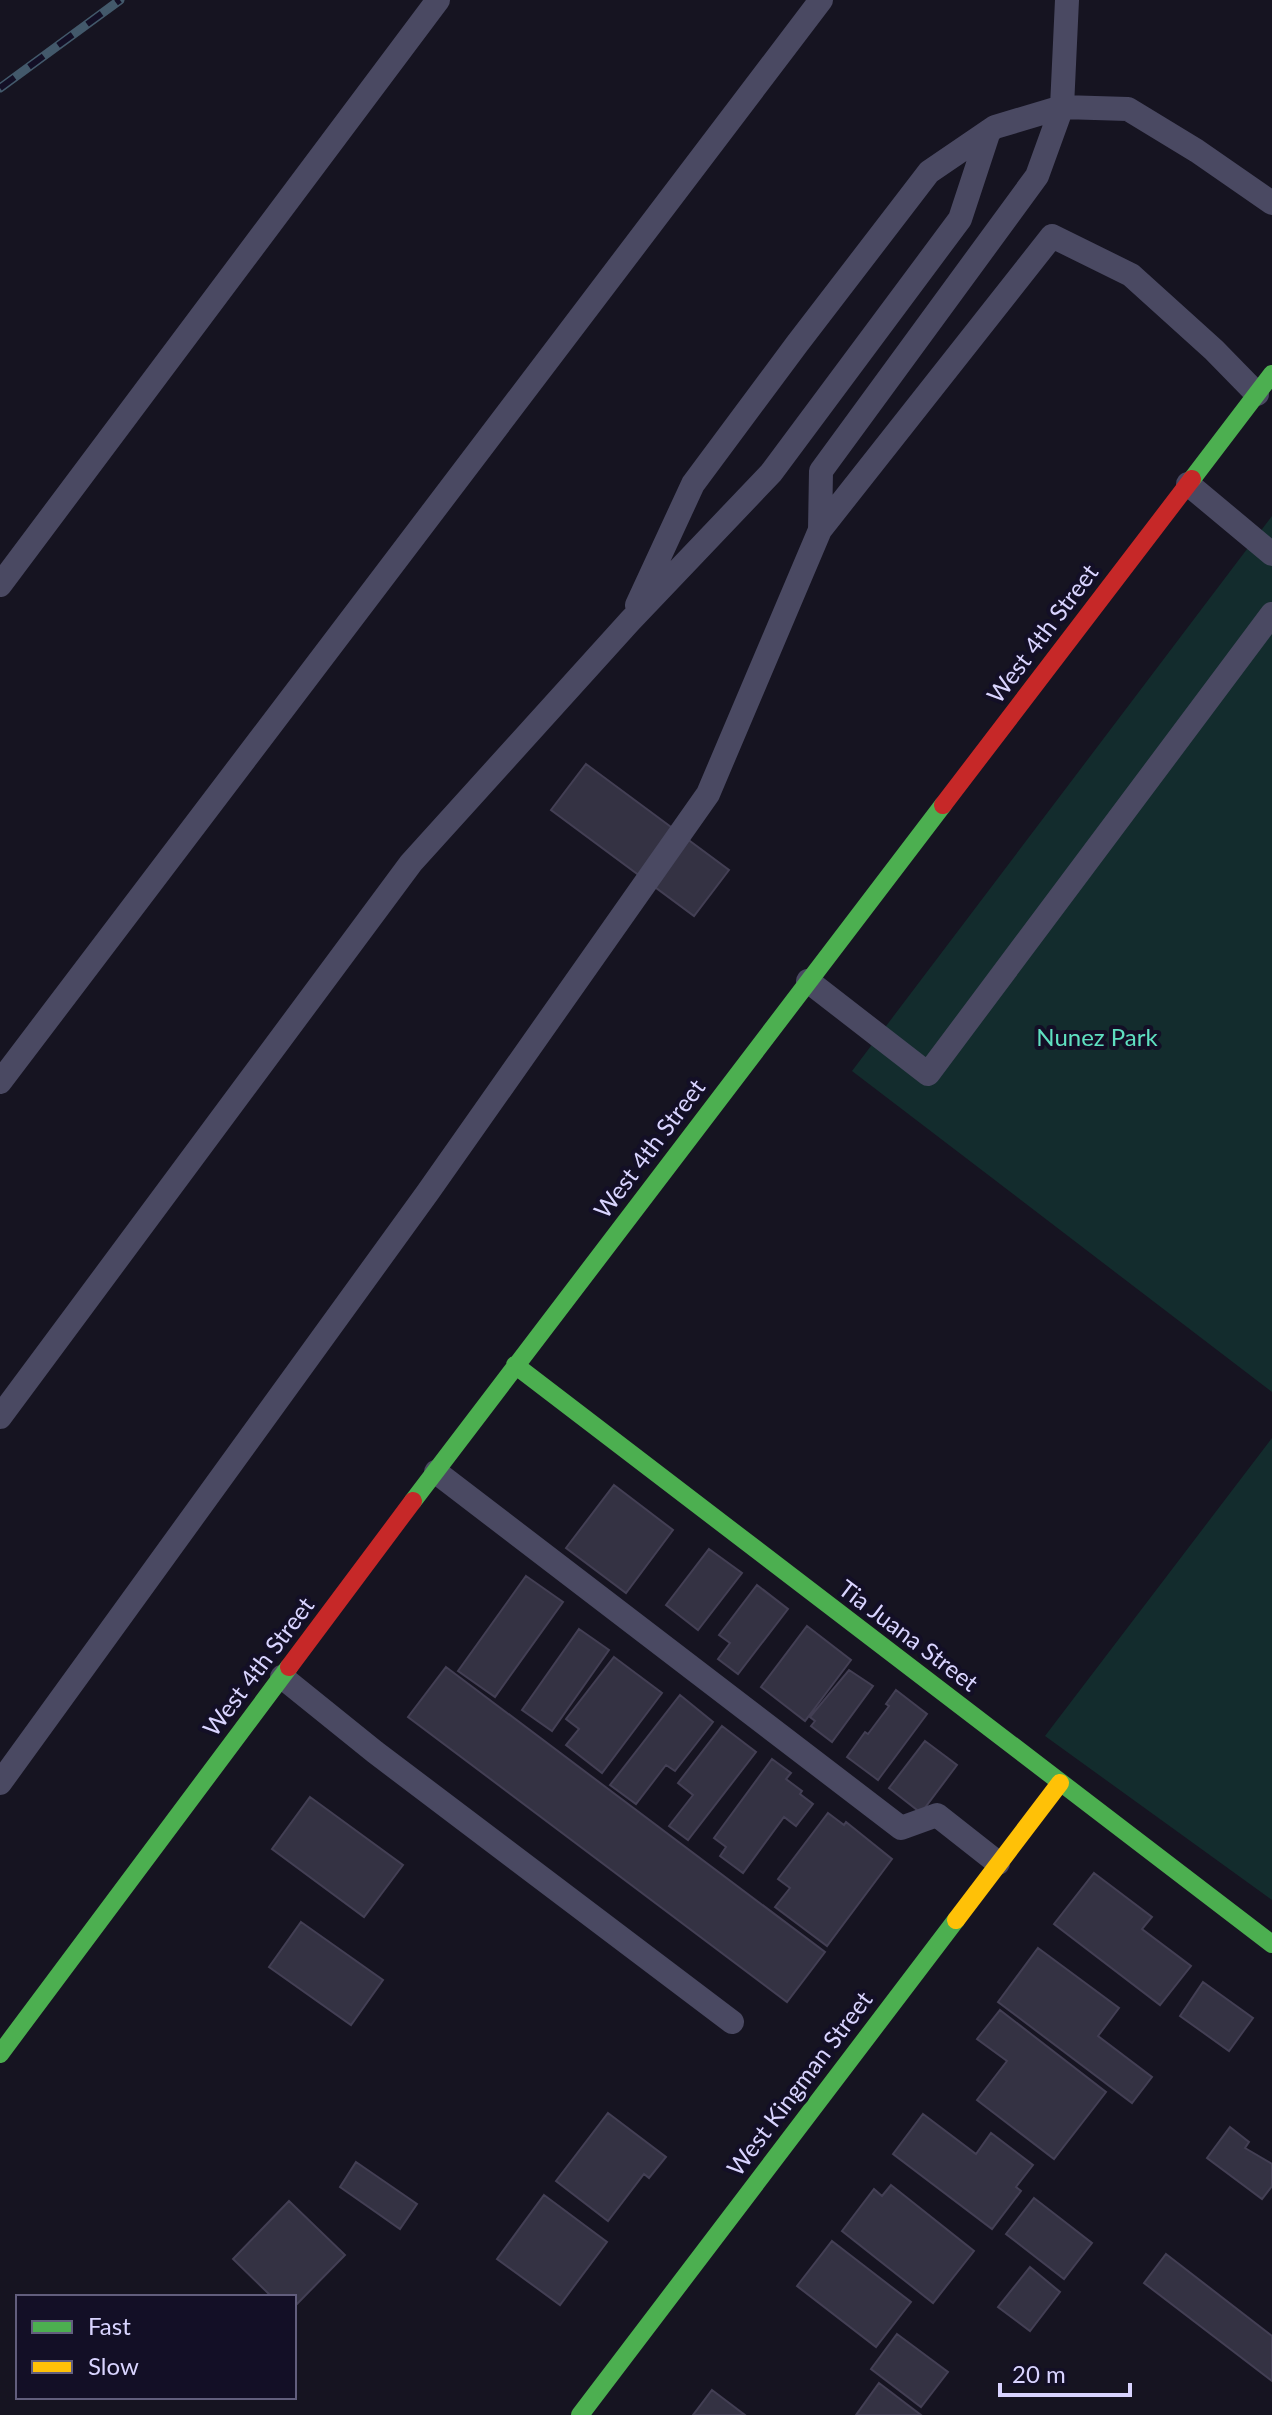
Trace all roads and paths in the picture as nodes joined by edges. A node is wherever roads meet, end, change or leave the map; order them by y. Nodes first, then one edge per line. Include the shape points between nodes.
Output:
1 (438, 0) edge
2 (821, 0) edge
3 (1067, 0) edge
4 (1062, 107) junction
5 (989, 131) junction
6 (1272, 203) edge
7 (1272, 374) edge
8 (1257, 394) junction
9 (1188, 484) junction
10 (820, 530) junction
11 (1272, 554) edge
12 (0, 585) edge
13 (1272, 614) edge
14 (630, 621) junction
15 (808, 981) junction
16 (0, 1082) edge
17 (515, 1365) junction
18 (0, 1417) edge
19 (436, 1472) junction
20 (282, 1677) junction
21 (0, 1783) edge
22 (1060, 1783) junction
23 (998, 1863) junction
24 (1272, 1944) edge
25 (732, 2022) dead end
26 (0, 2054) edge
27 (580, 2415) edge

1 - 12 lane
2 - 16 lane
3 - 4 lane
4 - 5 lane
4 - 6 lane via 1128,109
4 - 10 lane via 1037,176 821,471
5 - 14 lane via 960,219 771,473
5 - 14 lane via 929,172 693,484
7 - 8 street, West 4th Street
8 - 9 street, West 4th Street
8 - 10 lane via 1131,275 1052,236
9 - 11 lane
9 - 15 street, West 4th Street
10 - 21 lane via 708,794
13 - 15 lane via 928,1074
14 - 18 lane via 411,863
15 - 17 street, West 4th Street
17 - 19 street, West 4th Street
17 - 22 street, Tia Juana Street
19 - 20 street, West 4th Street
19 - 23 lane via 901,1828 937,1815
20 - 25 lane
20 - 26 street, West 4th Street
22 - 23 street, West Kingman Street
22 - 24 street, Tia Juana Street
23 - 27 street, West Kingman Street

